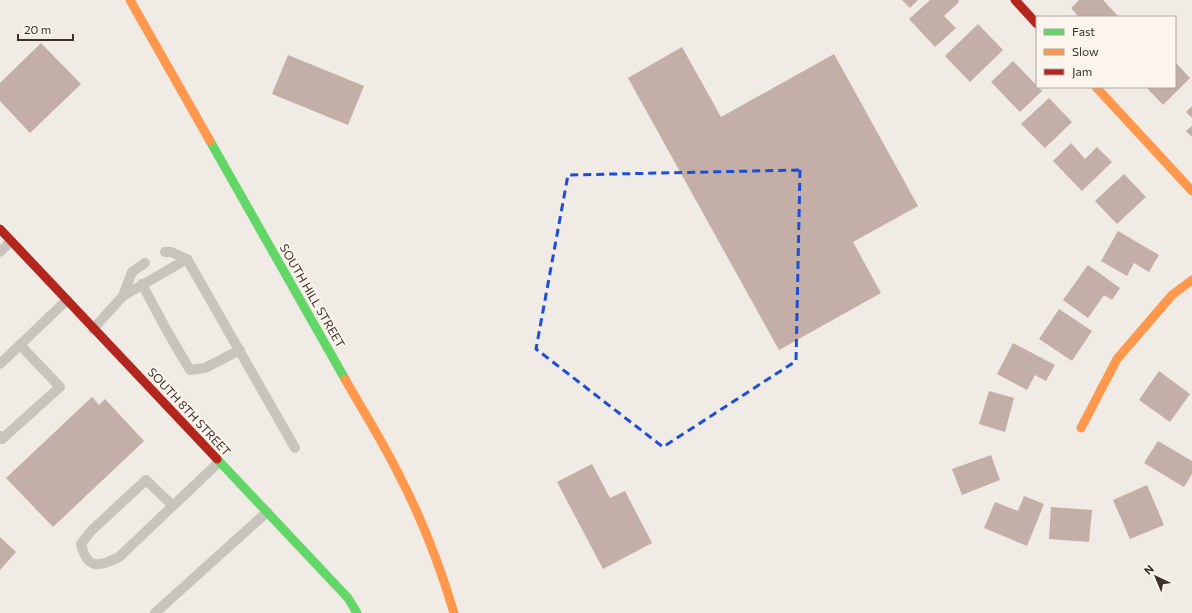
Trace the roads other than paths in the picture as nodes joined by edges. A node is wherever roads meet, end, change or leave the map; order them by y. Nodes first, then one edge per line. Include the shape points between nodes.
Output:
1 (130, 0) edge
2 (1015, 0) edge
3 (1036, 23) edge
4 (1097, 88) edge
5 (1192, 191) edge
6 (0, 229) edge
7 (11, 242) junction
8 (0, 252) edge
9 (165, 252) dead end
10 (187, 259) junction
11 (144, 263) dead end
12 (1192, 280) edge
13 (142, 284) junction
14 (124, 296) junction
15 (67, 300) junction
16 (93, 328) junction
17 (20, 345) junction
18 (240, 350) junction
19 (0, 364) edge
20 (1081, 428) dead end
21 (0, 436) edge
22 (295, 448) dead end
23 (219, 462) junction
24 (173, 506) junction
25 (267, 512) junction
26 (155, 613) edge
27 (357, 613) edge
28 (454, 613) edge

1 - 28 street, SOUTH HILL STREET via 399,474 435,553
2 - 3 street
4 - 5 street
6 - 7 street, SOUTH 8TH STREET
7 - 8 lane
7 - 15 street, SOUTH 8TH STREET
9 - 10 lane
10 - 13 lane
10 - 18 lane
11 - 14 lane via 132,272
12 - 20 street via 1172,295 1116,359
13 - 14 lane
13 - 18 lane via 190,370 205,368
14 - 16 lane
15 - 16 street, SOUTH 8TH STREET
15 - 17 lane
16 - 23 street, SOUTH 8TH STREET
17 - 19 lane
17 - 21 lane via 60,387 2,438
18 - 22 lane
23 - 24 lane
23 - 25 street, SOUTH 8TH STREET
24 - 24 lane via 119,557 103,565 91,563 84,556 81,544 91,531 146,480
25 - 26 lane
25 - 27 street, SOUTH 8TH STREET via 348,598

